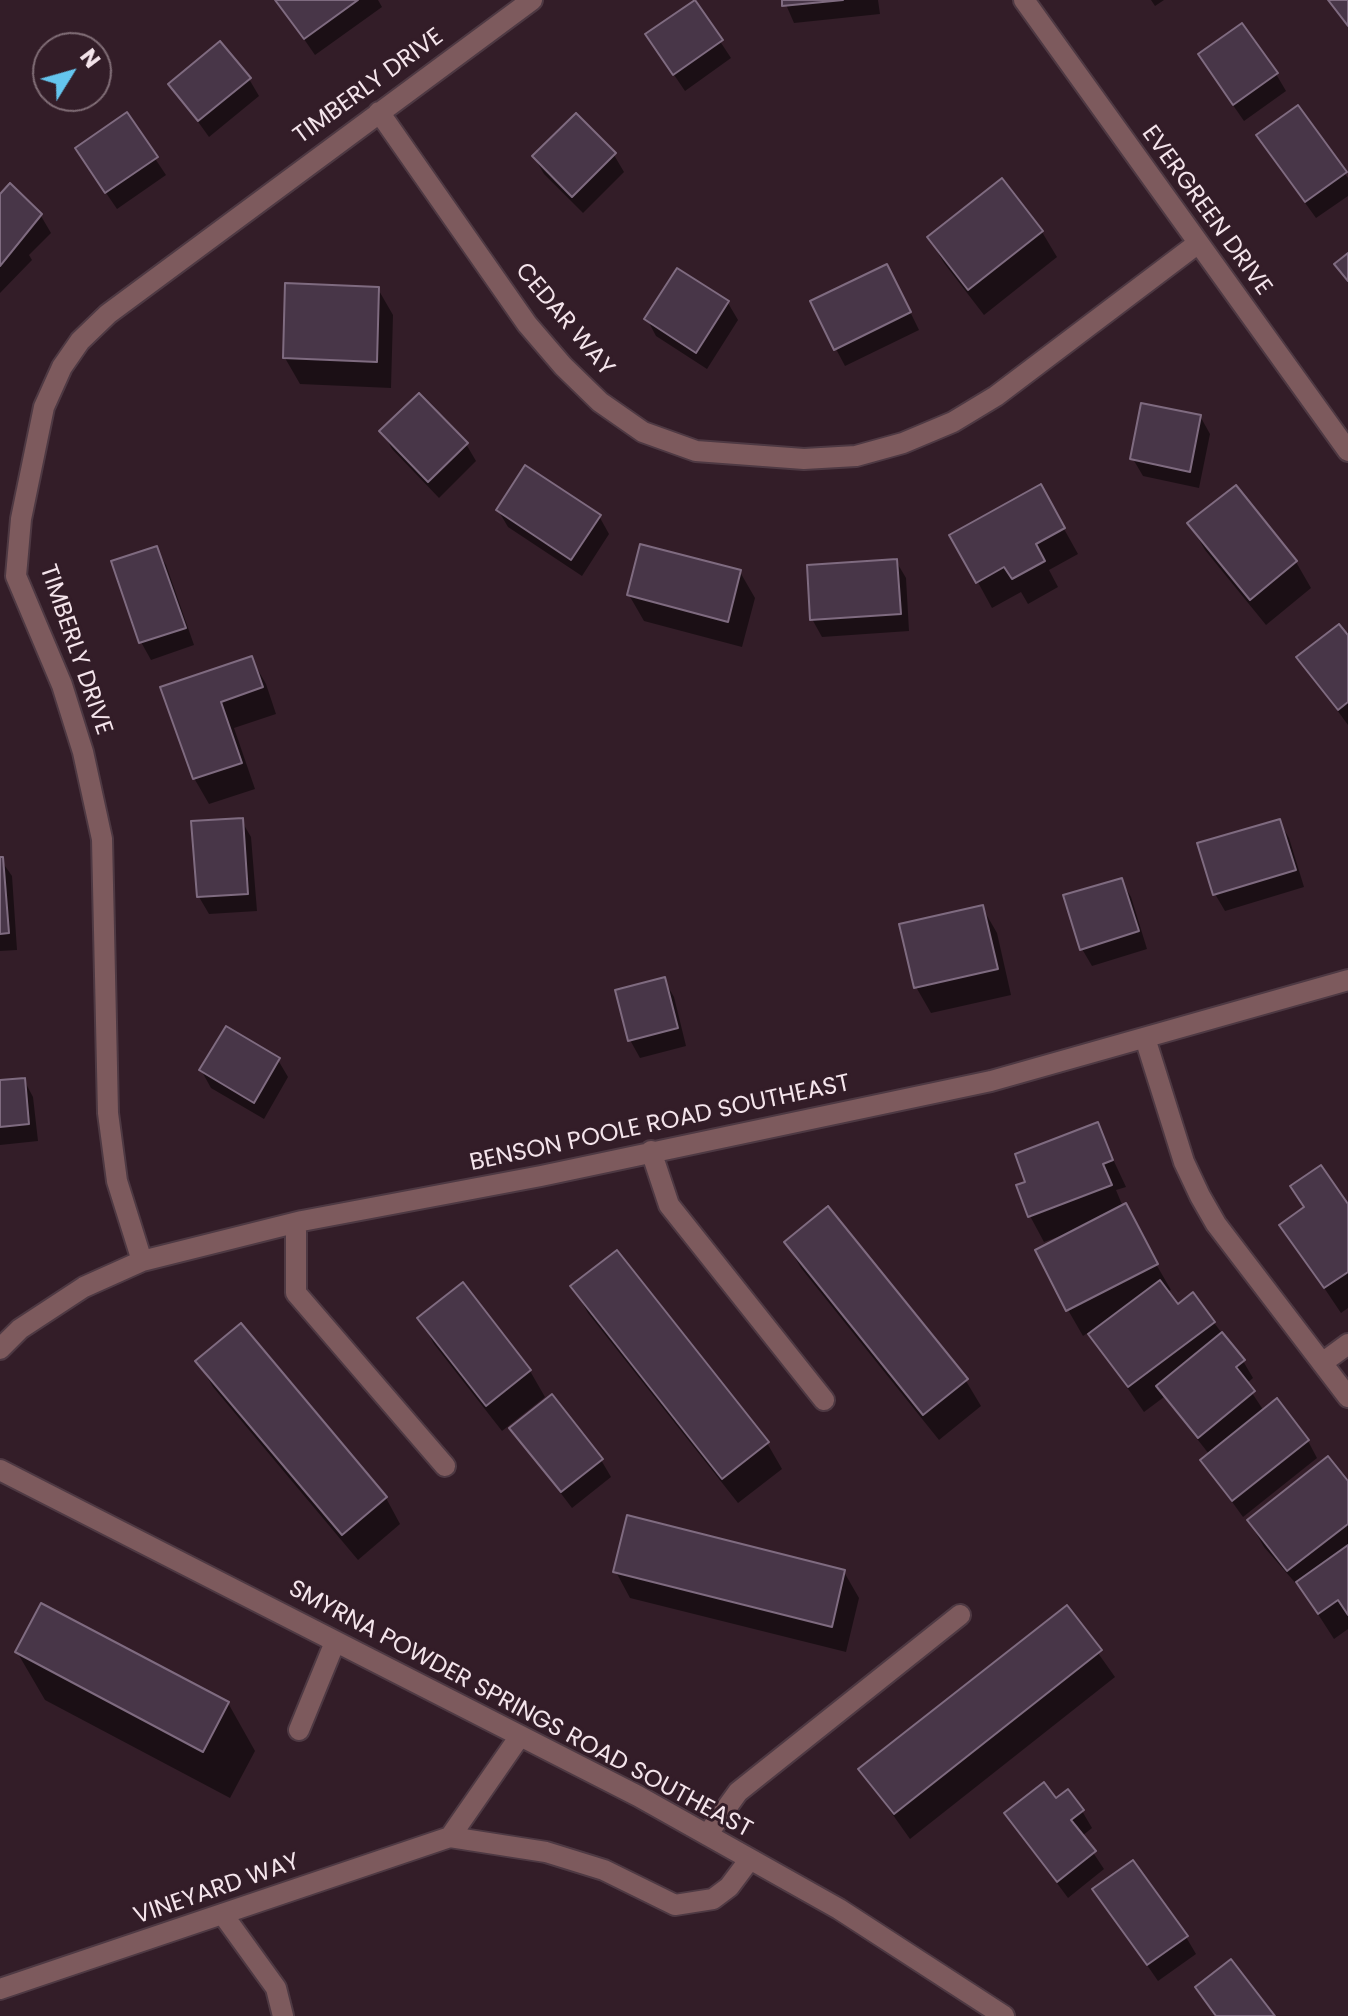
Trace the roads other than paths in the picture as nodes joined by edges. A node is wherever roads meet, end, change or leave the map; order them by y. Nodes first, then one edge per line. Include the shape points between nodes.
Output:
1 (532, 0) edge
2 (1024, 0) edge
3 (379, 112) junction
4 (1197, 244) junction
5 (1348, 451) edge
6 (8, 573) edge
7 (1348, 980) edge
8 (1145, 1038) junction
9 (651, 1151) junction
10 (296, 1223) junction
11 (142, 1261) junction
12 (1348, 1344) edge
13 (0, 1349) edge
14 (1322, 1363) junction
15 (1348, 1397) edge
16 (824, 1400) dead end
17 (445, 1466) dead end
18 (0, 1470) edge
19 (960, 1615) dead end
20 (335, 1642) junction
21 (299, 1730) dead end
22 (520, 1736) junction
23 (707, 1835) junction
24 (450, 1837) junction
25 (750, 1859) junction
26 (224, 1916) junction
27 (0, 1989) edge
28 (283, 2016) edge
29 (1004, 2016) edge

1 - 3 street, TIMBERLY DRIVE
2 - 4 street, EVERGREEN DRIVE
3 - 4 street, CEDAR WAY via 527,324 563,366 600,402 643,432 696,451 804,459 856,456 903,443 996,396
3 - 6 street, TIMBERLY DRIVE via 108,314 80,341 44,407
4 - 5 street, EVERGREEN DRIVE
6 - 11 street, TIMBERLY DRIVE via 62,685 102,839 108,1113 117,1181
7 - 8 street, BENSON POOLE ROAD SOUTHEAST
8 - 9 street, BENSON POOLE ROAD SOUTHEAST via 991,1081
8 - 14 street via 1200,1196
9 - 10 street, BENSON POOLE ROAD SOUTHEAST
9 - 16 street via 669,1205
10 - 11 street, BENSON POOLE ROAD SOUTHEAST
10 - 17 street via 296,1293
11 - 13 street, BENSON POOLE ROAD SOUTHEAST via 84,1287 20,1329
12 - 14 street
14 - 15 street
18 - 20 street, SMYRNA POWDER SPRINGS ROAD SOUTHEAST
19 - 23 street via 738,1792
20 - 21 street
20 - 22 street, SMYRNA POWDER SPRINGS ROAD SOUTHEAST
22 - 23 street, SMYRNA POWDER SPRINGS ROAD SOUTHEAST
22 - 24 street
23 - 25 street, SMYRNA POWDER SPRINGS ROAD SOUTHEAST
24 - 25 street via 546,1852 604,1870 675,1905 713,1899
24 - 26 street, VINEYARD WAY
25 - 29 street, SMYRNA POWDER SPRINGS ROAD SOUTHEAST via 889,1939
26 - 27 street, VINEYARD WAY
26 - 28 street via 276,1988

